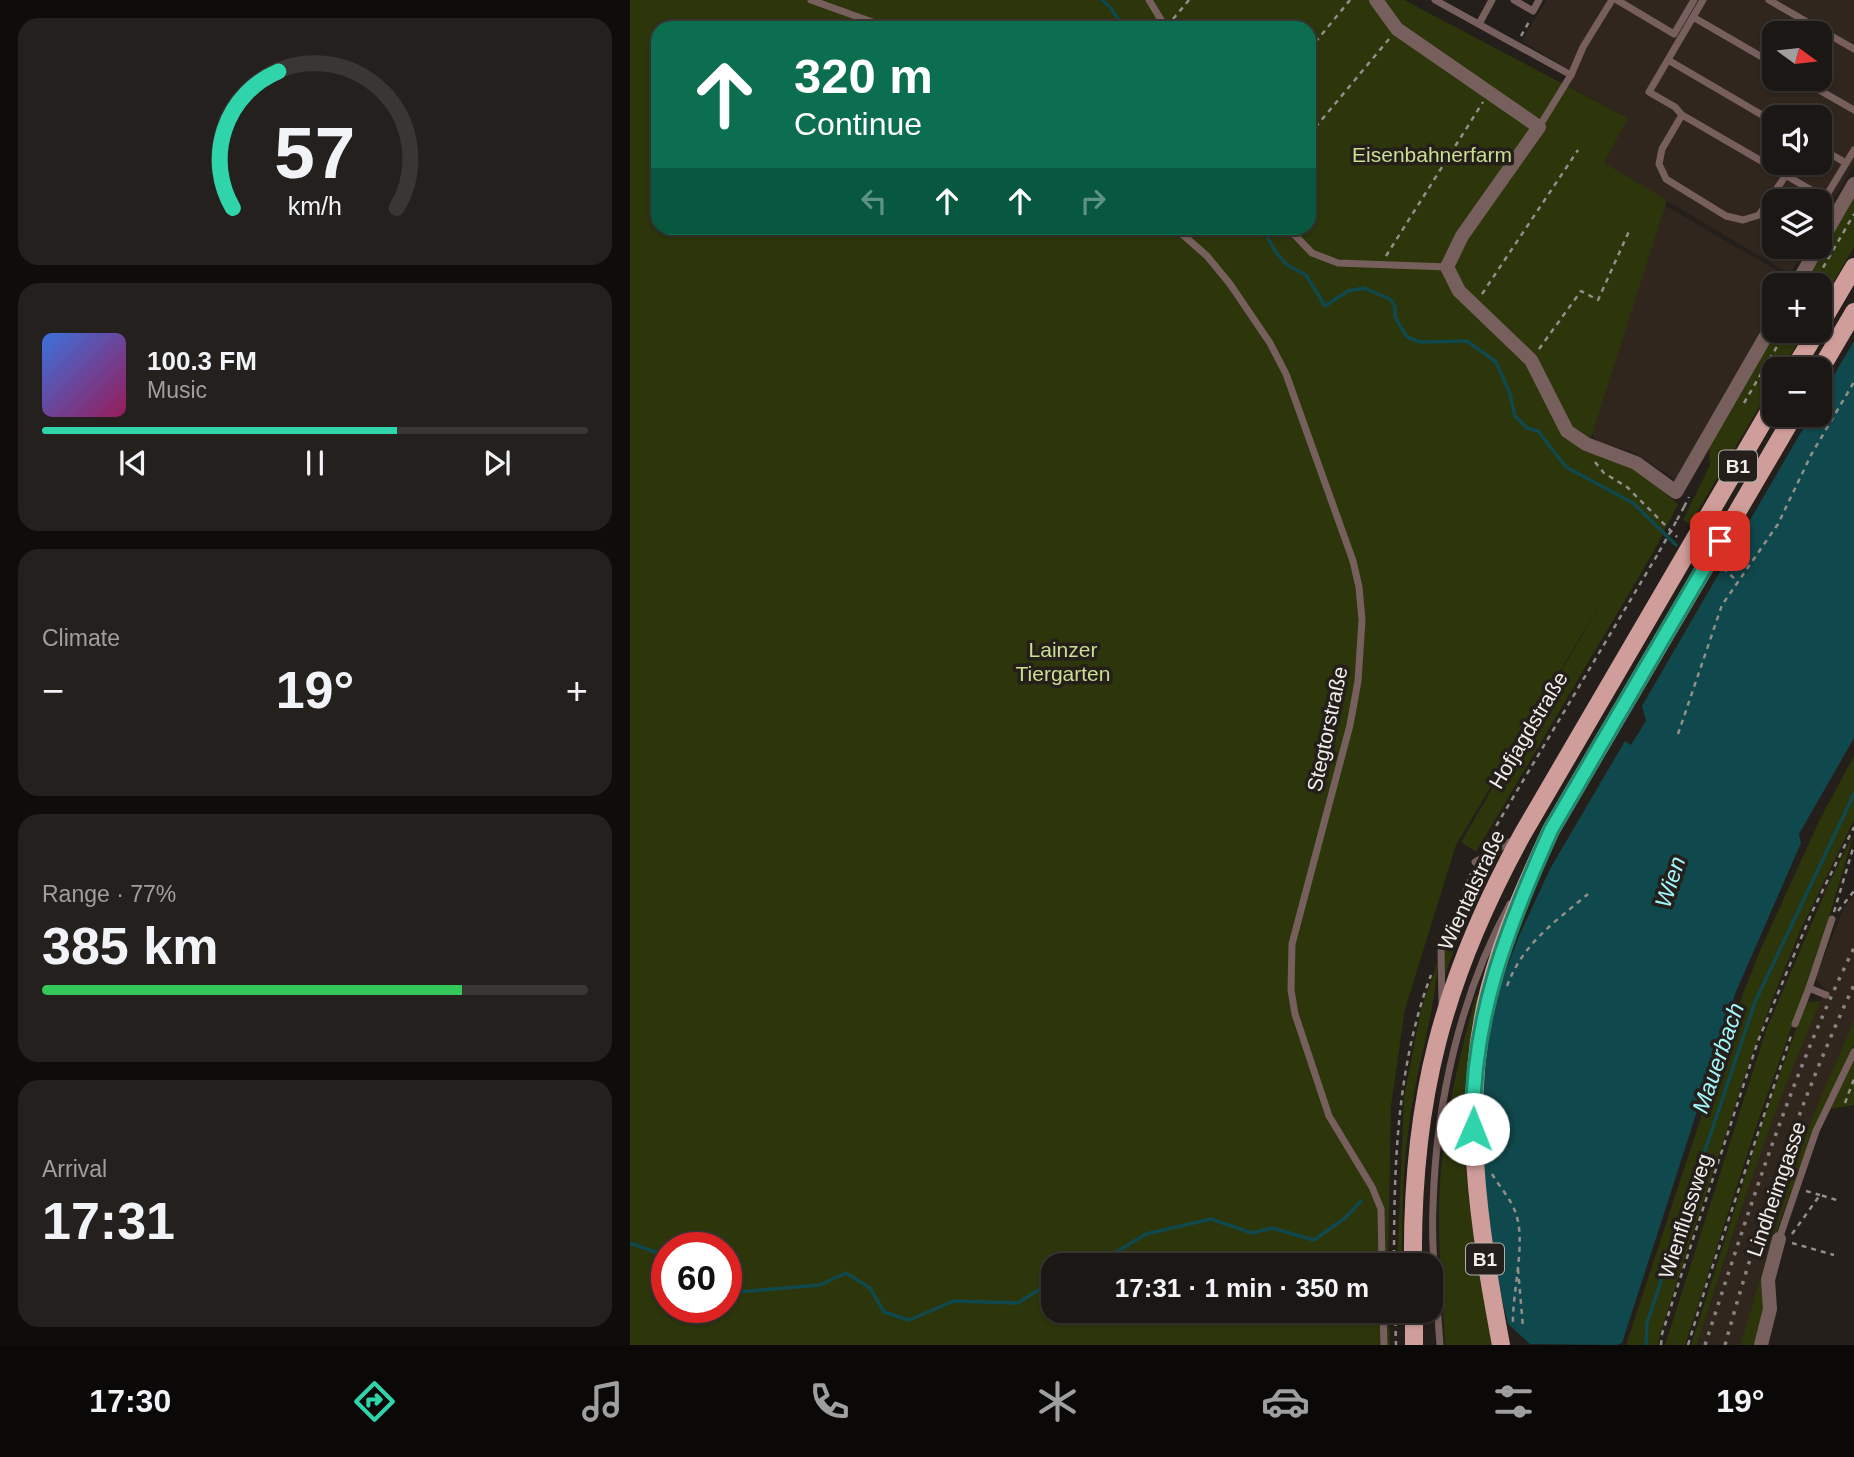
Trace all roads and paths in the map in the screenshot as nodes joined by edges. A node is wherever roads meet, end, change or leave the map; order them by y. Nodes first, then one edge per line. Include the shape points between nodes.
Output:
1 (811, 0) edge
2 (1149, 0) edge
3 (1189, 0) edge
4 (1350, 0) edge
5 (1376, 0) edge
6 (1434, 0) edge
7 (1492, 0) edge
8 (1514, 0) edge
9 (1539, 0) edge
10 (1615, 0) edge
11 (1694, 0) edge
12 (1703, 0) edge
13 (1769, 0) edge
14 (1533, 11) junction
15 (1693, 17) junction
16 (870, 21) edge
17 (1166, 21) edge
18 (1172, 21) edge
19 (1479, 24) junction
20 (1397, 29) junction
21 (1522, 35) dead end
22 (1316, 41) edge
23 (1854, 49) edge
24 (1762, 57) edge
25 (1668, 60) junction
26 (1570, 75) junction
27 (1821, 91) edge
28 (1489, 93) junction
29 (1854, 110) edge
30 (1682, 115) junction
31 (1762, 115) edge
32 (1316, 127) edge
33 (1539, 127) junction
34 (1578, 150) dead end
35 (1854, 150) edge
36 (1832, 155) edge
37 (1846, 163) junction
38 (1786, 176) junction
39 (1854, 184) edge
40 (1854, 214) edge
41 (1832, 222) edge
42 (1630, 229) dead end
43 (1183, 235) edge
44 (1295, 235) edge
45 (1381, 265) junction
46 (1447, 267) junction
47 (1854, 267) edge
48 (1819, 273) edge
49 (1832, 305) edge
50 (1474, 306) junction
51 (1854, 312) edge
52 (1762, 343) edge
53 (1828, 357) edge
54 (1531, 360) junction
55 (1854, 382) edge
56 (1762, 424) edge
57 (1787, 427) edge
58 (1604, 473) dead end
59 (1676, 492) junction
60 (1679, 539) dead end
61 (1720, 566) dead end
62 (1737, 581) junction
63 (1678, 734) dead end
64 (1854, 827) edge
65 (1551, 830) junction
66 (1522, 835) junction
67 (1854, 845) edge
68 (1475, 862) junction
69 (1854, 891) edge
70 (1588, 894) dead end
71 (1832, 919) junction
72 (1441, 948) joint
73 (1432, 972) dead end
74 (1810, 988) junction
75 (1826, 995) dead end
76 (1503, 997) dead end
77 (1443, 1018) junction
78 (1795, 1024) joint
79 (1854, 1052) edge
80 (1854, 1079) edge
81 (1852, 1089) edge
82 (1845, 1103) dead end
83 (1481, 1170) junction
84 (1795, 1191) junction
85 (1820, 1195) junction
86 (1840, 1201) dead end
87 (1779, 1239) junction
88 (1382, 1253) edge
89 (1394, 1253) edge
90 (1413, 1253) edge
91 (1834, 1255) dead end
92 (1518, 1262) junction
93 (1384, 1323) edge
94 (1395, 1323) edge
95 (1414, 1323) edge
96 (1523, 1327) dead end
97 (1513, 1329) dead end
98 (1384, 1345) edge
99 (1396, 1345) edge
100 (1415, 1345) edge
101 (1440, 1345) edge
102 (1502, 1345) edge
103 (1661, 1345) edge
104 (1688, 1345) edge
105 (1761, 1345) edge

1 - 16 lane
2 - 17 lane
3 - 18 path
4 - 22 path
5 - 20 street
6 - 19 lane
7 - 19 lane
8 - 14 lane
9 - 14 lane
10 - 11 lane via 1674,34
10 - 26 lane
12 - 15 lane
13 - 23 lane
14 - 21 path
15 - 24 lane
15 - 25 lane
19 - 26 lane
20 - 28 street
20 - 32 path
25 - 30 lane via 1649,92
25 - 31 lane
26 - 33 lane
27 - 29 lane
28 - 33 street
28 - 45 path
30 - 38 lane
30 - 38 lane via 1662,149 1659,164 1666,179 1726,216 1743,220 1759,215
33 - 46 street via 1462,236
34 - 50 path
35 - 37 lane
36 - 37 lane
37 - 38 lane via 1825,198
39 - 41 street
40 - 48 path
42 - 54 path via 1598,300 1581,291
43 - 88 lane, Stegtorstraße via 1230,284 1270,343 1290,387 1359,587 1358,681 1292,944 1291,990 1329,1116 1381,1209
44 - 45 lane via 1312,253 1338,263
45 - 46 lane
46 - 50 street via 1459,291
47 - 49 main road
50 - 54 street
51 - 53 main road
52 - 59 street
54 - 59 street via 1567,431 1586,444 1636,463
55 - 62 path via 1778,524
56 - 66 main road, Wientalstraße / B1
57 - 65 main road, B1
58 - 60 path via 1627,487
59 - 68 path, Hofjagdstraße, bridge via 1684,508
61 - 62 path
62 - 63 path via 1723,605
64 - 103 path, Wienflussweg via 1812,912 1758,1041
65 - 83 main road, B1 via 1510,926 1489,990 1473,1107
65 - 101 lane via 1492,937 1448,1072 1433,1208
66 - 68 lane
66 - 77 main road, Wientalstraße / B1 via 1468,944
67 - 71 path
68 - 72 path, Hofjagdstraße
69 - 71 path
70 - 76 path via 1531,943 1512,972
71 - 74 lane
72 - 77 lane
73 - 89 path via 1418,1008 1401,1099
74 - 75 lane
74 - 78 lane
77 - 90 main road, Wientalstraße / B1 via 1419,1136
78 - 104 path
79 - 84 lane, Lindheimgasse via 1816,1131
80 - 81 path
81 - 82 path
83 - 92 path via 1515,1210
83 - 102 main road, B1 via 1485,1261
84 - 85 path
84 - 87 lane, Lindheimgasse
85 - 86 path
85 - 87 path via 1792,1234
87 - 91 path
87 - 105 street, Lindheimgasse via 1768,1280 1770,1309
92 - 96 path
92 - 97 path
93 - 98 lane
94 - 99 path
95 - 100 main road

